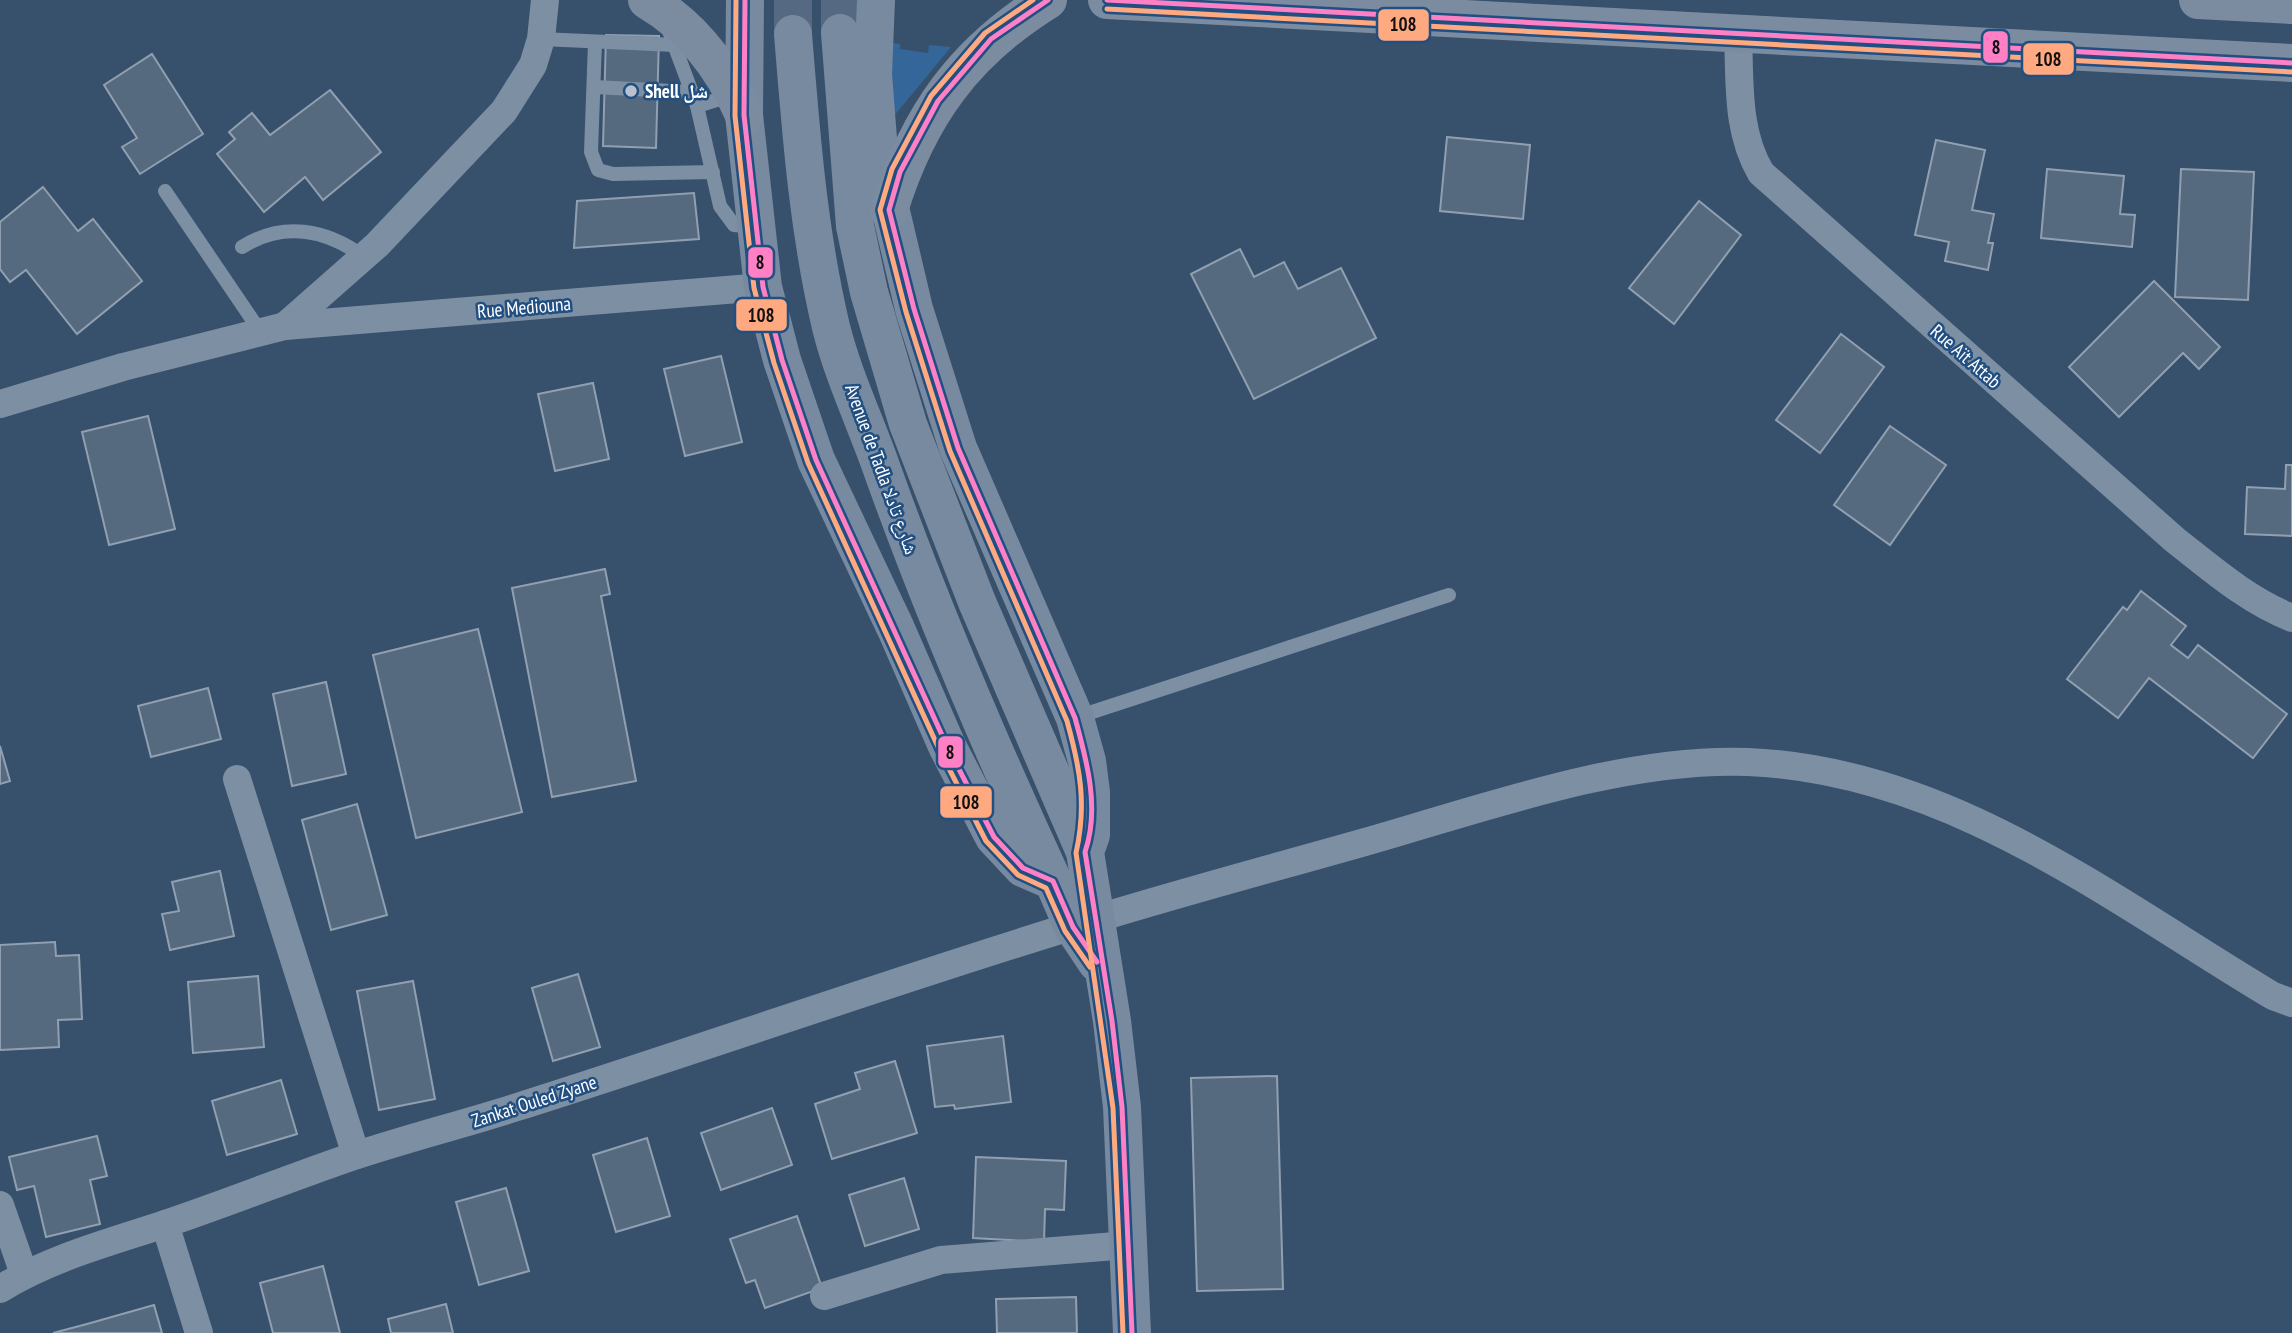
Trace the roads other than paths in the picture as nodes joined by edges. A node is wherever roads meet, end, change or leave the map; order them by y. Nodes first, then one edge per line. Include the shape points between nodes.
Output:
1 (545, 0) edge
2 (746, 0) edge
3 (876, 0) edge
4 (1048, 0) edge
5 (1107, 0) edge
6 (2198, 0) edge
7 (653, 4) edge
8 (2292, 5) edge
9 (840, 33) tunnel mouth
10 (1738, 33) junction
11 (793, 34) tunnel mouth
12 (541, 39) junction
13 (595, 41) junction
14 (675, 45) junction
15 (2292, 63) edge
16 (594, 87) junction
17 (695, 99) junction
18 (740, 104) junction
19 (713, 172) junction
20 (165, 191) dead end
21 (889, 210) junction
22 (755, 226) junction
23 (242, 247) dead end
24 (364, 257) junction
25 (762, 287) junction
26 (273, 329) junction
27 (0, 404) edge
28 (1449, 594) dead end
29 (2292, 618) edge
30 (1075, 718) junction
31 (237, 779) dead end
32 (1085, 852) junction
33 (1053, 881) junction
34 (1085, 922) junction
35 (2292, 1003) edge
36 (356, 1156) junction
37 (0, 1205) edge
38 (166, 1224) junction
39 (1128, 1245) junction
40 (24, 1274) junction
41 (0, 1290) edge
42 (824, 1296) dead end
43 (199, 1333) edge
44 (1132, 1333) edge

1 - 12 street, Rue Mediouna
2 - 18 main road
3 - 21 main road, Avenue de Tadla شارع تادلا via 874,120
4 - 21 main road via 991,39 938,101 911,148
5 - 10 main road
6 - 8 main road
7 - 14 lane
7 - 18 main road via 704,47
9 - 32 main road, Avenue de Tadla شارع تادلا via 855,226 908,424 977,602
10 - 15 main road
10 - 29 street, Rue Aït Attab via 1742,122 1749,153 1761,173 2175,540 2241,592
11 - 33 main road, Avenue de Tadla شارع تادلا via 804,176 832,331 948,646
12 - 13 lane
12 - 24 street, Rue Mediouna via 527,77 504,111
13 - 14 lane
13 - 16 lane
14 - 17 lane
16 - 17 lane
16 - 19 lane via 591,152 598,170 613,174
17 - 18 lane
17 - 19 lane
18 - 22 main road
19 - 22 lane via 726,217 734,225
20 - 26 lane
21 - 30 main road, Avenue de Tadla شارع تادلا via 958,449
22 - 25 main road
23 - 24 lane via 271,233 299,230 335,238
24 - 26 street, Rue Mediouna
25 - 26 street, Rue Mediouna
25 - 33 main road via 816,460 947,746 994,837 1023,867
26 - 27 street, Rue Mediouna
28 - 30 lane
30 - 32 main road, Avenue de Tadla شارع تادلا via 1091,792 1091,835
31 - 36 street
32 - 34 main road, Avenue de Tadla شارع تادلا
33 - 34 main road, Avenue de Tadla شارع تادلا
34 - 35 street, Zankat Ouled Zyane via 1569,784 1664,768 1749,762 1811,769 1878,784 1977,820
34 - 36 street, Zankat Ouled Zyane
34 - 39 main road, Avenue de Tadla شارع تادلا via 1102,971 1112,1021 1122,1107
36 - 38 street, Zankat Ouled Zyane
37 - 40 street
38 - 40 street, Zankat Ouled Zyane
38 - 43 street
39 - 42 street via 942,1260
39 - 44 main road, Avenue de Tadla شارع تادلا
40 - 41 street, Zankat Ouled Zyane

